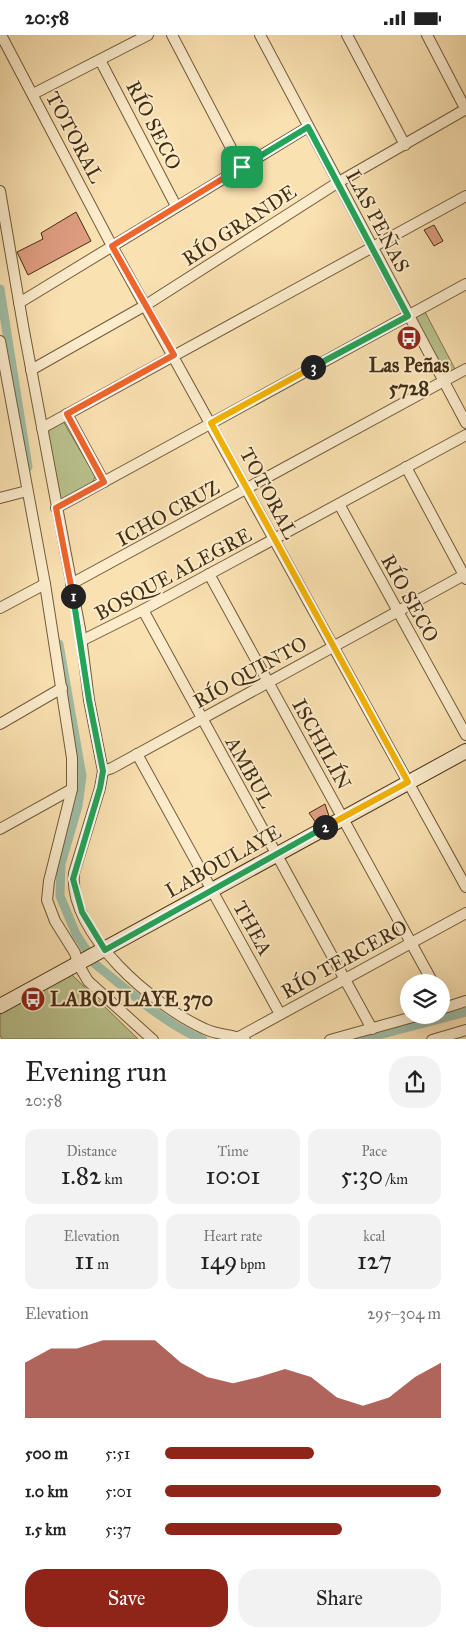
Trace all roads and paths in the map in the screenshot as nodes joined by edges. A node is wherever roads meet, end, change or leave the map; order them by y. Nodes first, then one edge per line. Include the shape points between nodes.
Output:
1 (1, 35) edge
2 (148, 35) edge
3 (172, 35) edge
4 (260, 35) edge
5 (347, 35) edge
6 (427, 35) edge
7 (100, 60) junction
8 (33, 94) junction
9 (466, 110) edge
10 (308, 127) junction
11 (405, 145) junction
12 (242, 167) junction
13 (338, 183) junction
14 (0, 191) edge
15 (466, 197) edge
16 (176, 206) junction
17 (112, 246) junction
18 (372, 248) junction
19 (466, 284) edge
20 (19, 303) junction
21 (146, 305) junction
22 (408, 316) junction
23 (0, 341) edge
24 (174, 355) junction
25 (31, 369) junction
26 (466, 369) edge
27 (3, 381) edge
28 (443, 382) junction
29 (67, 414) junction
30 (211, 423) junction
31 (466, 423) edge
32 (42, 428) junction
33 (466, 435) edge
34 (406, 467) junction
35 (104, 482) junction
36 (247, 490) junction
37 (27, 491) junction
38 (0, 498) edge
39 (338, 504) junction
40 (56, 508) junction
41 (274, 540) junction
42 (210, 574) junction
43 (465, 576) edge
44 (45, 584) junction
45 (71, 584) junction
46 (0, 608) edge
47 (142, 610) junction
48 (398, 611) junction
49 (81, 641) junction
50 (333, 647) junction
51 (268, 683) junction
52 (62, 688) junction
53 (201, 719) junction
54 (0, 724) edge
55 (466, 735) edge
56 (466, 751) edge
57 (137, 754) junction
58 (103, 771) junction
59 (408, 782) junction
60 (72, 789) junction
61 (342, 818) junction
62 (0, 829) edge
63 (276, 855) junction
64 (466, 887) edge
65 (212, 891) junction
66 (466, 913) edge
67 (411, 943) junction
68 (105, 950) junction
69 (78, 964) junction
70 (428, 974) edge
71 (344, 979) junction
72 (466, 1001) edge
73 (0, 1006) edge
74 (450, 1006) edge
75 (280, 1014) junction
76 (400, 1021) edge
77 (372, 1029) junction
78 (463, 1034) edge
79 (242, 1038) edge
80 (153, 1039) edge
81 (330, 1039) edge
82 (432, 1039) edge

1 - 8 street, TOTORAL
2 - 7 street
3 - 12 street
4 - 10 street, LAS PEÑAS
5 - 11 street
6 - 9 street
7 - 8 street
7 - 16 street, RÍO SECO
8 - 17 street, TOTORAL
9 - 11 street, RÍO GRANDE
10 - 12 street
10 - 13 street, LAS PEÑAS
11 - 13 street, RÍO GRANDE
12 - 16 street
13 - 18 street, LAS PEÑAS
13 - 21 street, RÍO GRANDE
14 - 20 street
15 - 18 street
16 - 17 street
17 - 20 street
17 - 21 street, TOTORAL
18 - 22 street, LAS PEÑAS
18 - 24 street
19 - 22 street
20 - 25 street
21 - 24 street, TOTORAL
21 - 25 street, RÍO GRANDE
22 - 28 street, LAS PEÑAS
22 - 30 street
23 - 27 street
24 - 29 street
24 - 30 street, TOTORAL
25 - 32 street
26 - 28 street, ICHO CRUZ
27 - 37 street
28 - 31 street, LAS PEÑAS
28 - 36 street, ICHO CRUZ
29 - 32 street
29 - 35 street
30 - 35 street
30 - 36 street, TOTORAL
32 - 40 street
33 - 34 street, BOSQUE ALEGRE
34 - 39 street, BOSQUE ALEGRE
34 - 43 street
35 - 40 street
36 - 41 street, TOTORAL
36 - 45 street, ICHO CRUZ
37 - 38 street
37 - 44 street
39 - 41 street, BOSQUE ALEGRE
39 - 48 street, RÍO SECO
40 - 45 street
41 - 42 street, BOSQUE ALEGRE
41 - 50 street, TOTORAL
42 - 47 street, BOSQUE ALEGRE
42 - 51 street, ISCHILÍN
43 - 48 street, RÍO QUINTO
44 - 46 street
44 - 52 street
45 - 49 street
47 - 49 street, BOSQUE ALEGRE
47 - 53 street, AMBUL
48 - 50 street, RÍO QUINTO
48 - 55 street, RÍO SECO
49 - 58 street
50 - 51 street, RÍO QUINTO
50 - 59 street, TOTORAL
51 - 53 street, RÍO QUINTO
51 - 61 street, ISCHILÍN
52 - 54 street
52 - 60 street via 72,757
53 - 57 street, RÍO QUINTO
53 - 63 street, AMBUL
56 - 59 main road, LABOULAYE
57 - 58 street, RÍO QUINTO
57 - 65 street, THEA
58 - 68 street via 73,879 82,912
59 - 61 main road, LABOULAYE
59 - 64 street, TOTORAL
60 - 62 street
60 - 69 street via 46,895 52,916 75,953
61 - 63 main road, LABOULAYE
61 - 67 street, ISCHILÍN
63 - 65 main road, LABOULAYE
63 - 71 street, AMBUL
65 - 68 main road, LABOULAYE
65 - 75 street, THEA
66 - 67 street, RÍO TERCERO
67 - 70 street, ISCHILÍN
67 - 71 street, RÍO TERCERO
68 - 69 main road, LABOULAYE
68 - 79 street via 121,970 179,1015 211,1031
69 - 73 main road, LABOULAYE
69 - 80 street via 88,981
71 - 75 street, RÍO TERCERO
71 - 77 street, AMBUL
72 - 74 street
75 - 79 street, RÍO TERCERO
76 - 77 street
77 - 81 street
78 - 82 street

